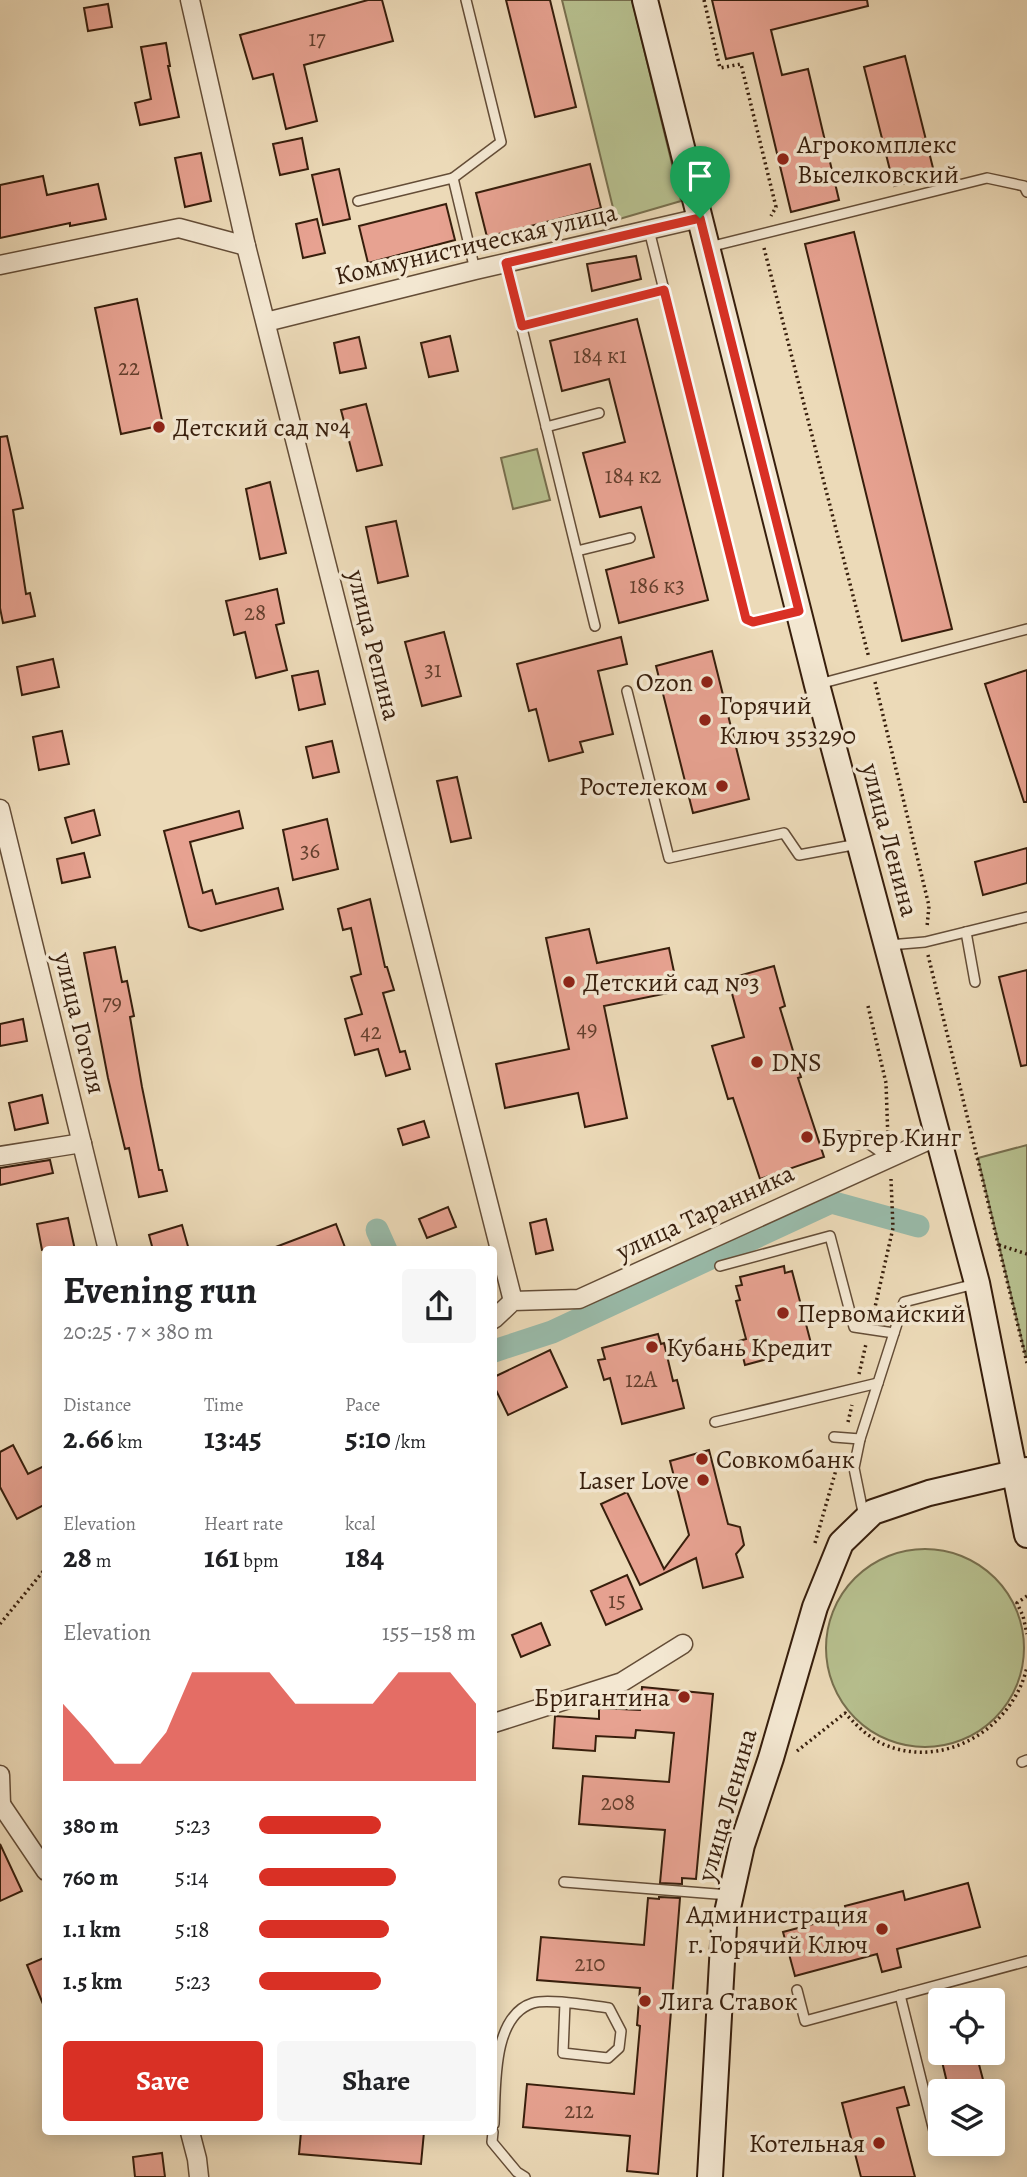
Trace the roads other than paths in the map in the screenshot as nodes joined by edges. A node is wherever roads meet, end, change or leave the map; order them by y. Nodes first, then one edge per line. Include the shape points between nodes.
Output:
1 (190, 0) edge
2 (466, 0) edge
3 (645, 0) edge
4 (453, 178) junction
5 (1027, 192) edge
6 (359, 201) dead end
7 (700, 218) junction
8 (649, 230) junction
9 (246, 246) junction
10 (708, 247) junction
11 (506, 263) junction
12 (0, 265) edge
13 (475, 270) junction
14 (664, 290) junction
15 (265, 322) junction
16 (522, 326) junction
17 (599, 413) dead end
18 (546, 426) junction
19 (630, 538) dead end
20 (577, 551) junction
21 (799, 611) junction
22 (595, 626) dead end
23 (1027, 629) edge
24 (817, 685) junction
25 (626, 691) dead end
26 (0, 808) edge
27 (859, 844) junction
28 (1027, 917) edge
29 (966, 932) junction
30 (887, 945) junction
31 (975, 982) dead end
32 (858, 1136) dead end
33 (938, 1136) junction
34 (82, 1143) junction
35 (0, 1156) edge
36 (889, 1157) junction
37 (107, 1246) edge
38 (720, 1266) dead end
39 (977, 1283) junction
40 (513, 1301) junction
41 (497, 1316) edge
42 (894, 1334) junction
43 (878, 1383) junction
44 (715, 1422) dead end
45 (834, 1437) dead end
46 (860, 1439) junction
47 (1020, 1471) edge
48 (864, 1520) junction
49 (1027, 1535) edge
50 (683, 1644) dead end
51 (497, 1722) edge
52 (0, 1775) edge
53 (0, 1803) edge
54 (42, 1865) edge
55 (564, 1882) dead end
56 (731, 1895) junction
57 (1027, 1961) edge
58 (797, 1990) dead end
59 (900, 1995) junction
60 (565, 2003) junction
61 (497, 2077) edge
62 (928, 2107) edge
63 (191, 2135) edge
64 (199, 2135) edge
65 (493, 2135) edge
66 (198, 2168) edge
67 (525, 2177) edge
68 (710, 2177) edge

1 - 9 street, улица Репина
2 - 4 lane via 501,142
3 - 7 street, улица Ленина
4 - 6 lane
4 - 13 lane
5 - 10 lane via 1024,186 987,178
7 - 8 street, Коммунистическая улица
7 - 10 street, улица Ленина
8 - 11 street, Коммунистическая улица
8 - 14 lane
9 - 12 street via 179,228
9 - 15 street, улица Репина
10 - 21 street, улица Ленина
11 - 13 street, Коммунистическая улица
11 - 16 lane
13 - 15 street, Коммунистическая улица
14 - 16 lane
14 - 21 lane via 746,619 753,622
15 - 40 street, улица Репина
16 - 18 lane
17 - 18 lane
18 - 20 lane
19 - 20 lane
20 - 22 lane
21 - 24 street, улица Ленина
23 - 24 lane
24 - 27 street, улица Ленина
25 - 27 lane via 669,858 784,833 799,855
26 - 34 street, улица Гоголя
27 - 30 street, улица Ленина
28 - 29 lane
29 - 30 lane
29 - 31 lane
30 - 33 street, улица Ленина
32 - 36 lane
33 - 36 street, улица Таранника
33 - 39 street, улица Ленина
34 - 35 street
34 - 37 street, улица Гоголя
36 - 40 street, улица Таранника via 579,1299
38 - 42 lane via 830,1236 854,1327
39 - 42 lane via 904,1302
39 - 47 street, улица Ленина
40 - 41 street
42 - 43 lane
43 - 44 lane
43 - 46 lane
45 - 46 lane
46 - 48 lane via 854,1468
47 - 48 street via 929,1493 873,1512
47 - 49 street, улица Ленина
48 - 56 street, улица Ленина via 841,1542 815,1607
50 - 51 street via 622,1682
52 - 53 street
53 - 54 street
55 - 56 lane
56 - 68 street, улица Ленина via 724,1926
57 - 59 lane
58 - 59 lane via 805,2021
59 - 62 lane
60 - 60 lane via 609,2008 621,2031 619,2048 608,2058 563,2053
60 - 61 lane via 534,2002 516,2013 499,2045
63 - 66 street
64 - 66 lane
65 - 67 lane via 492,2142

